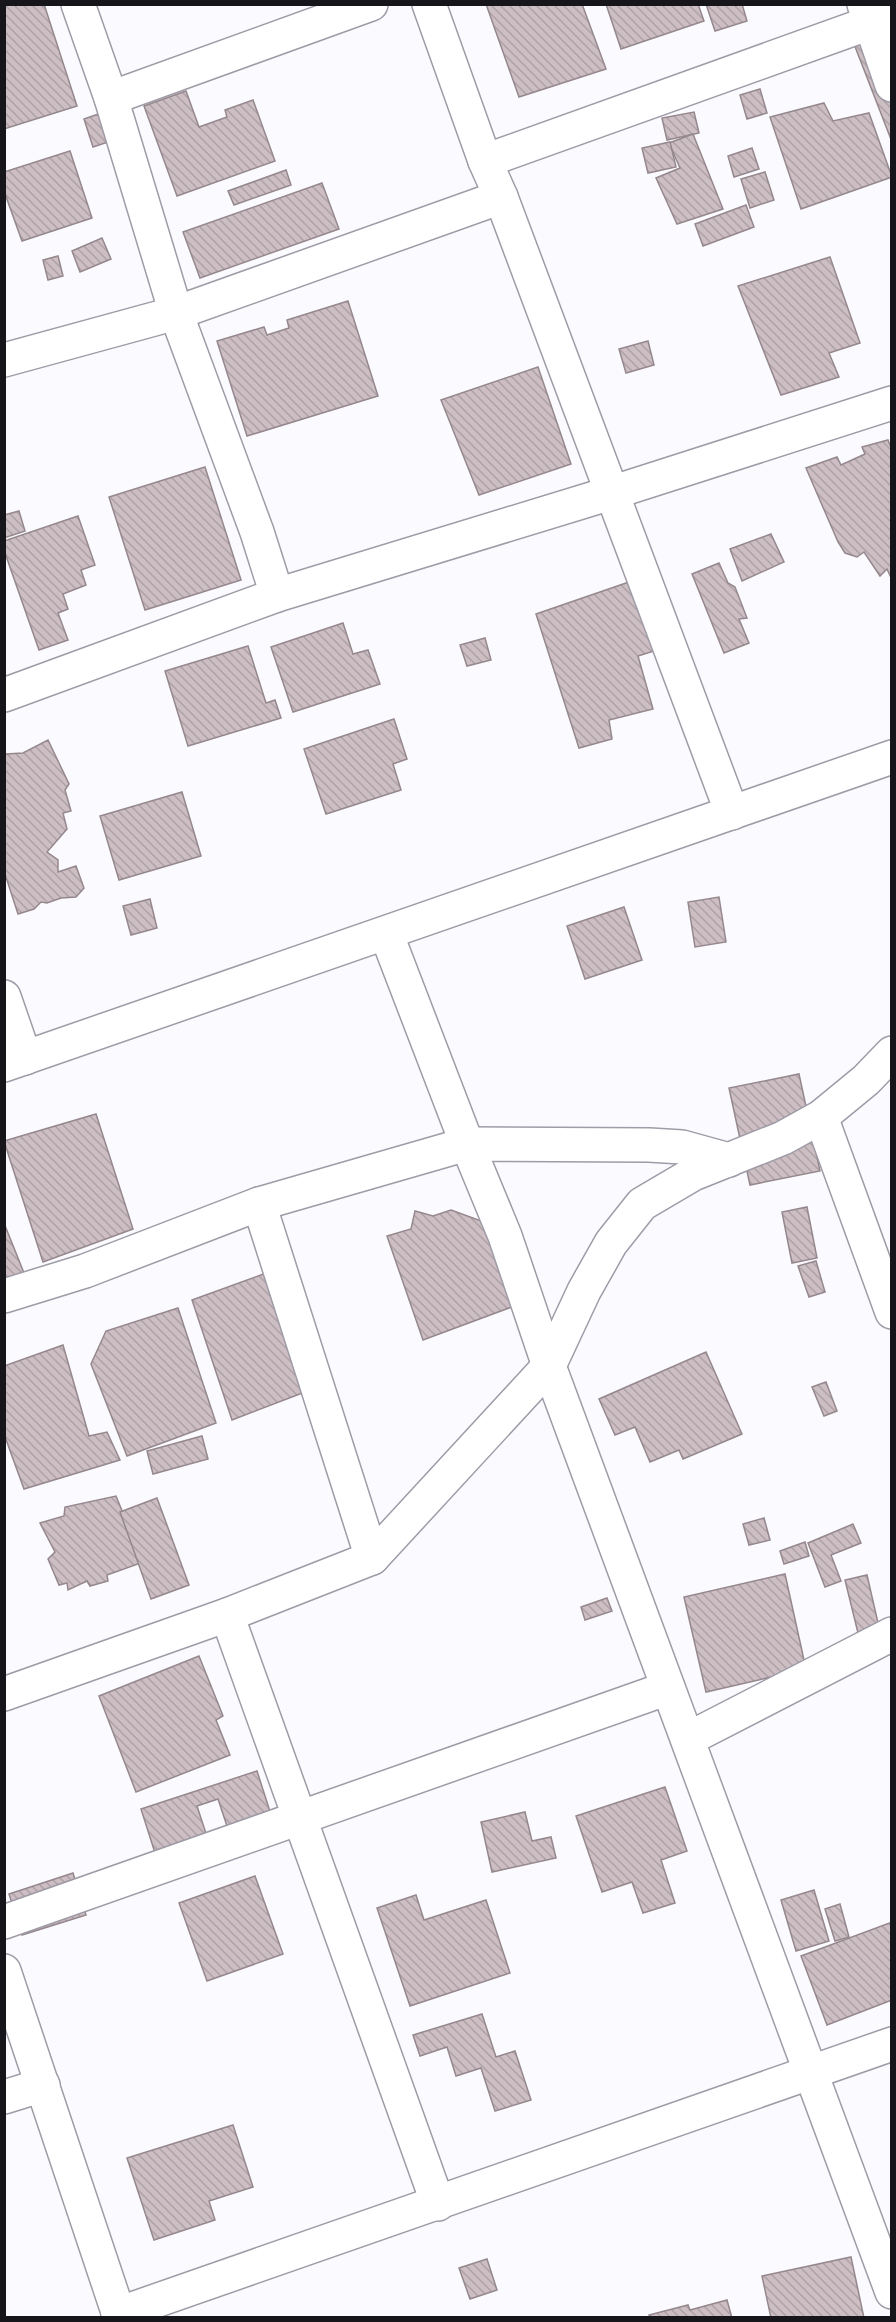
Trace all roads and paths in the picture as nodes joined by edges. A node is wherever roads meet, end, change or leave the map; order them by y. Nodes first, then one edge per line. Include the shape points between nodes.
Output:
1 (78, 4) edge
2 (371, 4) edge
3 (429, 4) edge
4 (875, 14) edge
5 (891, 85) edge
6 (111, 98) junction
7 (485, 161) junction
8 (501, 197) junction
9 (176, 313) junction
10 (4, 360) edge
11 (891, 403) edge
12 (611, 493) junction
13 (277, 595) junction
14 (4, 695) edge
15 (891, 757) edge
16 (732, 813) junction
17 (386, 933) junction
18 (4, 997) edge
19 (891, 1053) edge
20 (15, 1061) edge
21 (821, 1117) junction
22 (467, 1144) junction
23 (729, 1160) junction
24 (259, 1204) junction
25 (4, 1296) edge
26 (891, 1312) edge
27 (549, 1366) junction
28 (372, 1558) junction
29 (227, 1615) junction
30 (891, 1634) edge
31 (668, 1688) junction
32 (4, 1694) edge
33 (688, 1739) junction
34 (301, 1819) junction
35 (4, 1922) edge
36 (4, 1971) edge
37 (891, 2044) edge
38 (811, 2072) junction
39 (43, 2085) junction
40 (4, 2097) edge
41 (438, 2204) junction
42 (891, 2292) edge
43 (119, 2316) edge

1 - 6 street
2 - 6 street
3 - 7 street
4 - 5 street
4 - 7 street
6 - 9 street
7 - 8 street
8 - 9 street
8 - 12 street
9 - 10 street
9 - 13 street
11 - 12 street
12 - 13 street
12 - 16 street
13 - 14 street
15 - 16 street
16 - 17 street
17 - 20 street
17 - 22 street
18 - 20 street
19 - 21 street via 866,1080
21 - 23 street
21 - 26 street
22 - 23 street via 650,1145 682,1147
22 - 24 street
22 - 27 street
23 - 27 street via 693,1174 642,1204 610,1243
24 - 25 street via 85,1270
24 - 28 street
27 - 28 street
27 - 31 street
28 - 29 street
29 - 32 street
29 - 34 street
30 - 33 street
31 - 33 street
31 - 34 street
33 - 38 street
34 - 35 street
34 - 41 street
36 - 39 street
37 - 38 street
38 - 41 street
38 - 42 street
39 - 40 street
39 - 43 street
41 - 43 street

